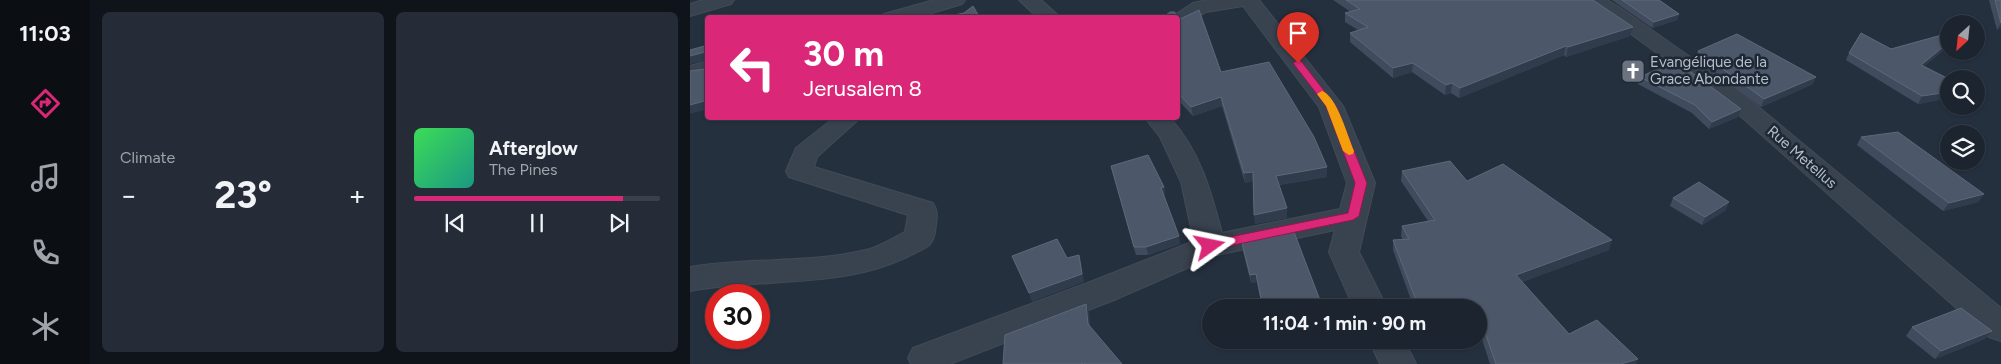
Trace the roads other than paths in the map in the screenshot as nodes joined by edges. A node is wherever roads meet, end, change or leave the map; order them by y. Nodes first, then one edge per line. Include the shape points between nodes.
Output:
1 (724, 0) edge
2 (886, 0) edge
3 (955, 0) edge
4 (1029, 0) edge
5 (1243, 0) edge
6 (1249, 0) edge
7 (1593, 0) edge
8 (690, 10) edge
9 (896, 15) edge
10 (901, 15) edge
11 (1047, 15) edge
12 (1180, 20) edge
13 (846, 120) edge
14 (1159, 120) edge
15 (1353, 216) junction
16 (1210, 246) junction
17 (690, 280) edge
18 (1367, 299) edge
19 (2001, 328) edge
20 (1390, 349) edge
21 (926, 358) dead end
22 (1398, 364) edge

1 - 8 street
2 - 9 street
3 - 10 street
4 - 11 street
5 - 12 street via 1200,7
6 - 15 street via 1331,106 1361,183
7 - 19 street, Rue Metellus via 1736,100
13 - 17 street via 805,154 799,171 923,210 919,238 874,259 806,270 710,275
14 - 16 street via 1172,135 1195,182
15 - 16 street
15 - 18 street via 1344,252
16 - 21 street
20 - 22 street

